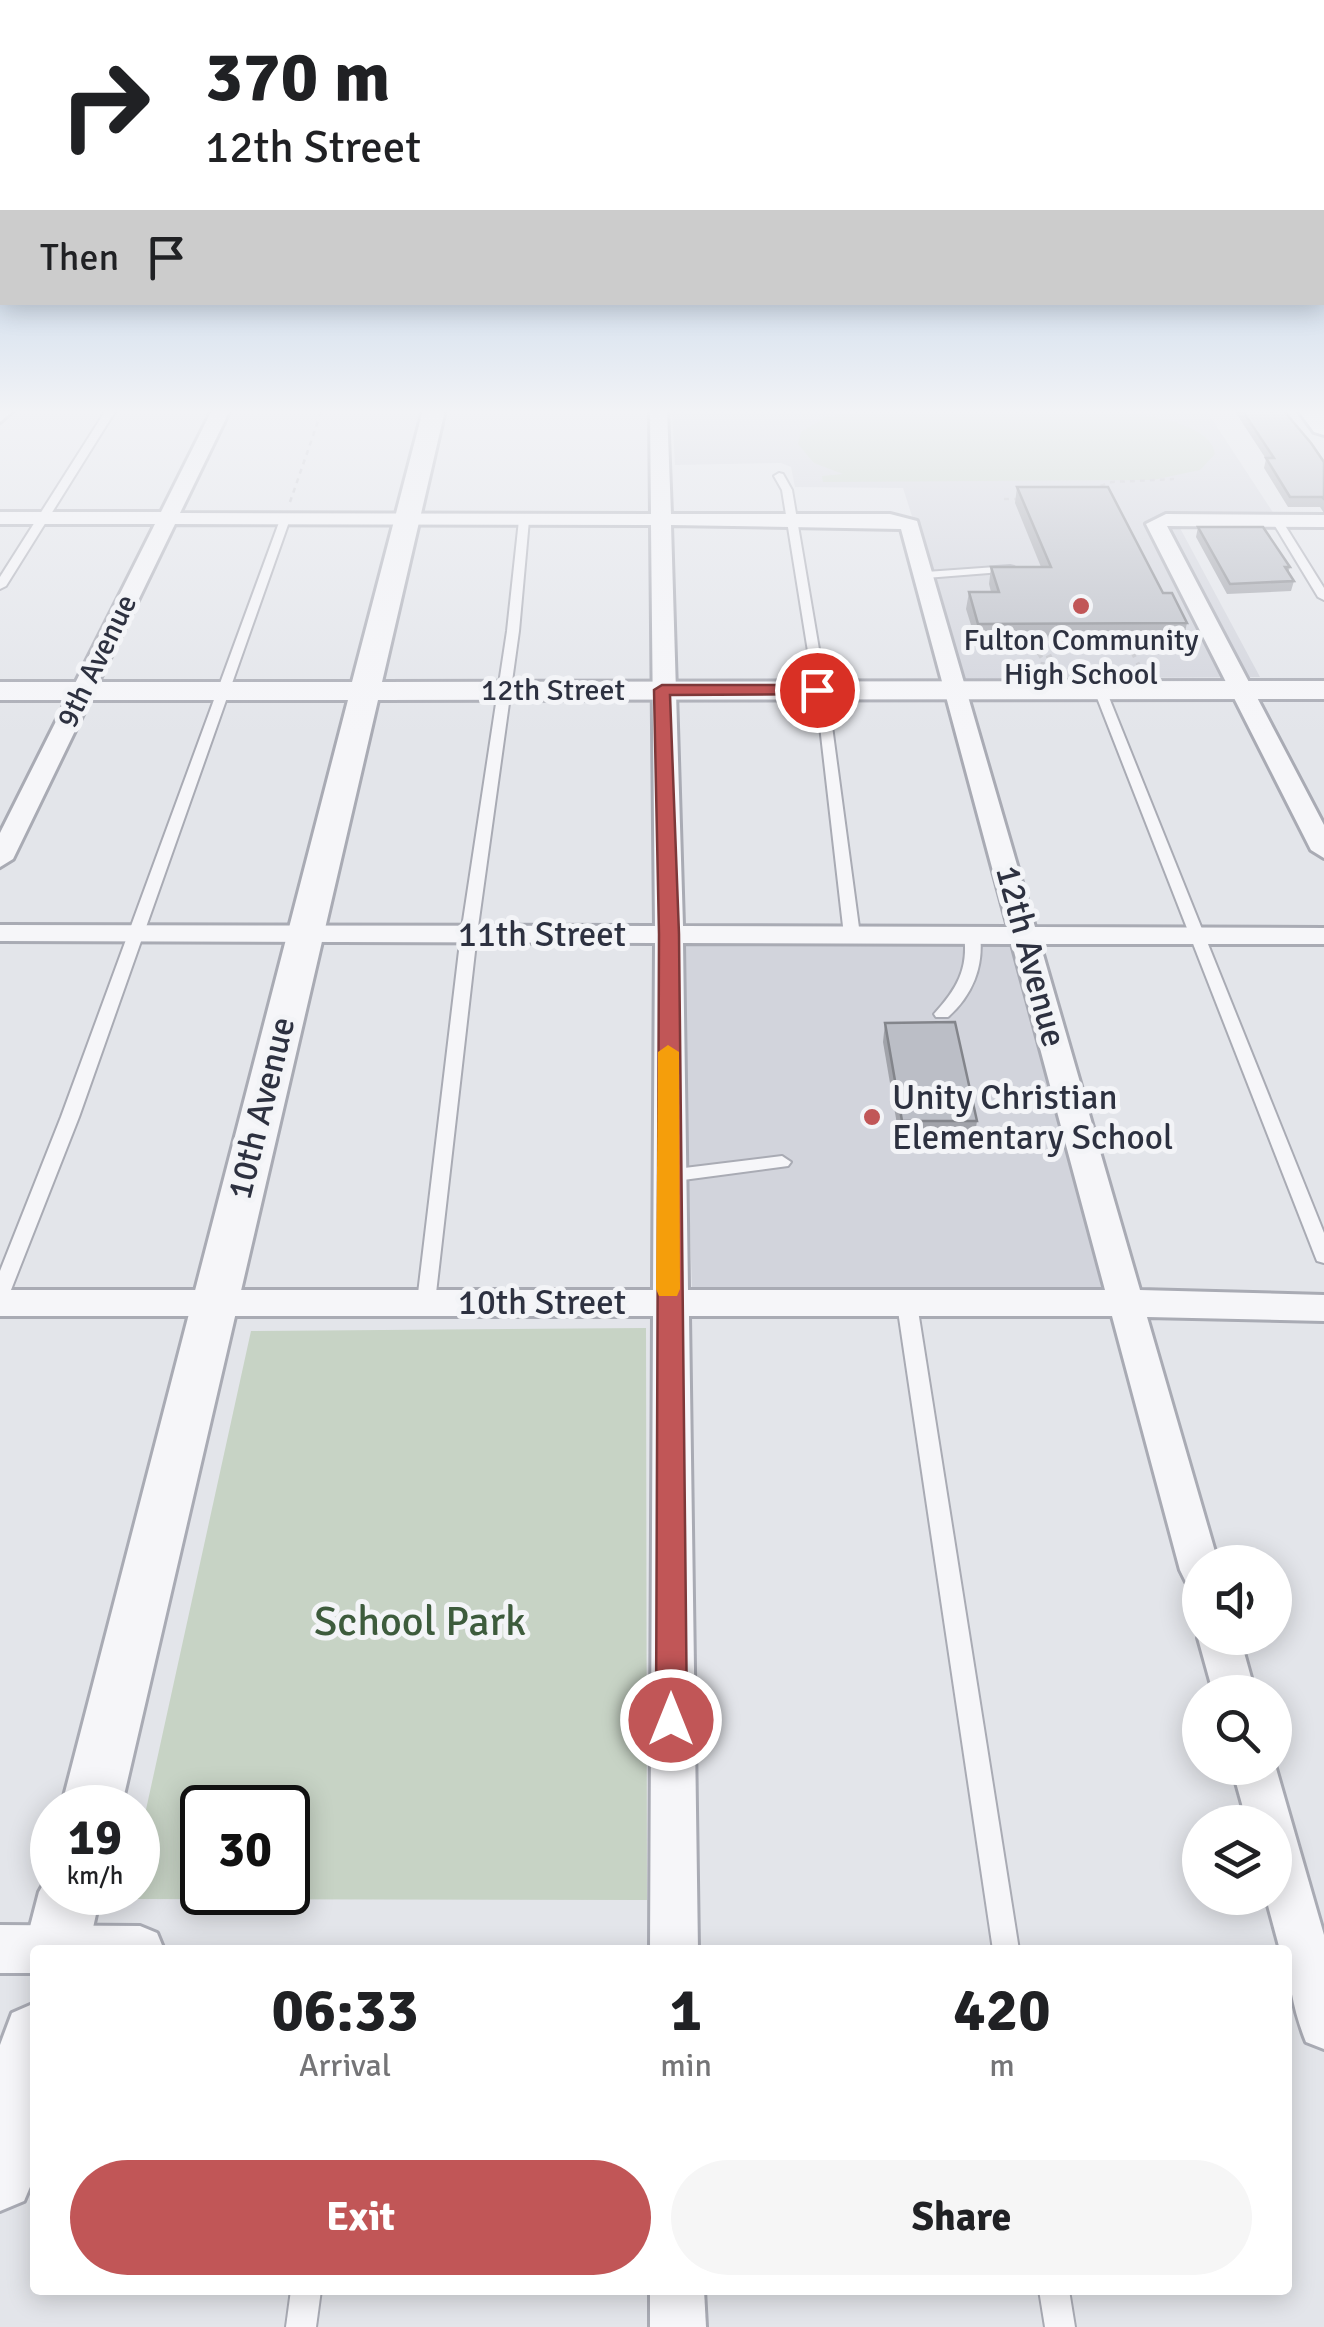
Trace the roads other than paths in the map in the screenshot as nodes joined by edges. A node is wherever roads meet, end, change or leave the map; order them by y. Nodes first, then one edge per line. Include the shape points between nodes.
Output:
1 (42, 518) edge
2 (116, 519) edge
3 (167, 519) junction
4 (285, 519) junction
5 (406, 519) junction
6 (524, 520) junction
7 (660, 520) junction
8 (790, 520) junction
9 (1324, 520) edge
10 (1277, 521) junction
11 (1014, 569) edge
12 (926, 575) junction
13 (0, 586) edge
14 (1324, 596) edge
15 (83, 690) junction
16 (224, 690) junction
17 (364, 690) junction
18 (504, 690) junction
19 (662, 690) junction
20 (817, 690) junction
21 (1100, 690) junction
22 (1324, 690) edge
23 (0, 691) edge
24 (958, 691) junction
25 (1242, 691) junction
26 (1324, 850) edge
27 (0, 859) edge
28 (0, 933) edge
29 (134, 934) junction
30 (304, 934) junction
31 (469, 934) junction
32 (669, 934) junction
33 (852, 935) junction
34 (972, 935) junction
35 (1025, 935) junction
36 (1196, 936) junction
37 (1324, 936) edge
38 (942, 1014) dead end
39 (782, 1162) dead end
40 (668, 1176) junction
41 (1324, 1256) edge
42 (0, 1295) edge
43 (214, 1301) junction
44 (426, 1302) junction
45 (668, 1302) junction
46 (1126, 1302) junction
47 (0, 1303) edge
48 (907, 1304) junction
49 (1324, 1308) edge
50 (1193, 1545) edge
51 (97, 1785) edge
52 (1292, 1905) edge
53 (46, 1935) edge
54 (109, 1945) edge
55 (674, 1945) edge
56 (1005, 1945) edge
57 (1306, 1956) edge
58 (1324, 2024) edge
59 (30, 2056) edge
60 (0, 2177) edge
61 (305, 2295) edge
62 (677, 2295) edge
63 (1055, 2295) edge
64 (301, 2327) edge
65 (678, 2327) edge
66 (1060, 2327) edge

1 - 13 lane
2 - 3 street
3 - 4 street
3 - 15 street, 9th Avenue
4 - 5 street
4 - 16 lane
5 - 6 street
5 - 17 street, 10th Avenue
6 - 7 street
6 - 18 lane
7 - 8 street
7 - 19 street
8 - 12 street, 12th Avenue via 902,521 910,526
8 - 20 lane
9 - 10 street
10 - 14 lane
10 - 25 street via 1156,524
11 - 12 lane
12 - 24 street, 12th Avenue
15 - 16 street, 12th Street
15 - 23 street, 12th Street
15 - 27 street, 9th Avenue
16 - 17 street, 12th Street
16 - 29 lane
17 - 18 street, 12th Street
17 - 30 street, 10th Avenue
18 - 19 street, 12th Street
18 - 31 lane
19 - 20 street, 12th Street
19 - 32 street
20 - 24 street, 12th Street
20 - 33 lane
21 - 24 street, 12th Street
21 - 25 street, 12th Street
21 - 36 lane
22 - 25 street, 12th Street
24 - 35 street, 12th Avenue
25 - 26 street
28 - 29 street, 11th Street
29 - 30 street, 11th Street
29 - 42 lane
30 - 31 street, 11th Street
30 - 43 street, 10th Avenue
31 - 32 street, 11th Street
31 - 44 lane
32 - 33 street, 11th Street
32 - 40 street
33 - 34 street, 11th Street
34 - 35 street, 11th Street
34 - 38 lane via 976,950 961,996
35 - 36 street, 11th Street
35 - 46 street, 12th Avenue
36 - 37 street, 11th Street
36 - 41 lane
39 - 40 lane
40 - 45 street
43 - 44 street, 10th Street
43 - 47 street, 10th Street
43 - 51 street, 10th Avenue
44 - 45 street, 10th Street
45 - 48 street, 10th Street
45 - 55 street
46 - 48 street, 10th Street
46 - 49 street, 10th Street
46 - 50 street, 12th Avenue
48 - 56 lane
52 - 57 street
53 - 54 street
57 - 58 street
59 - 60 street
61 - 64 lane
62 - 65 street
63 - 66 lane

